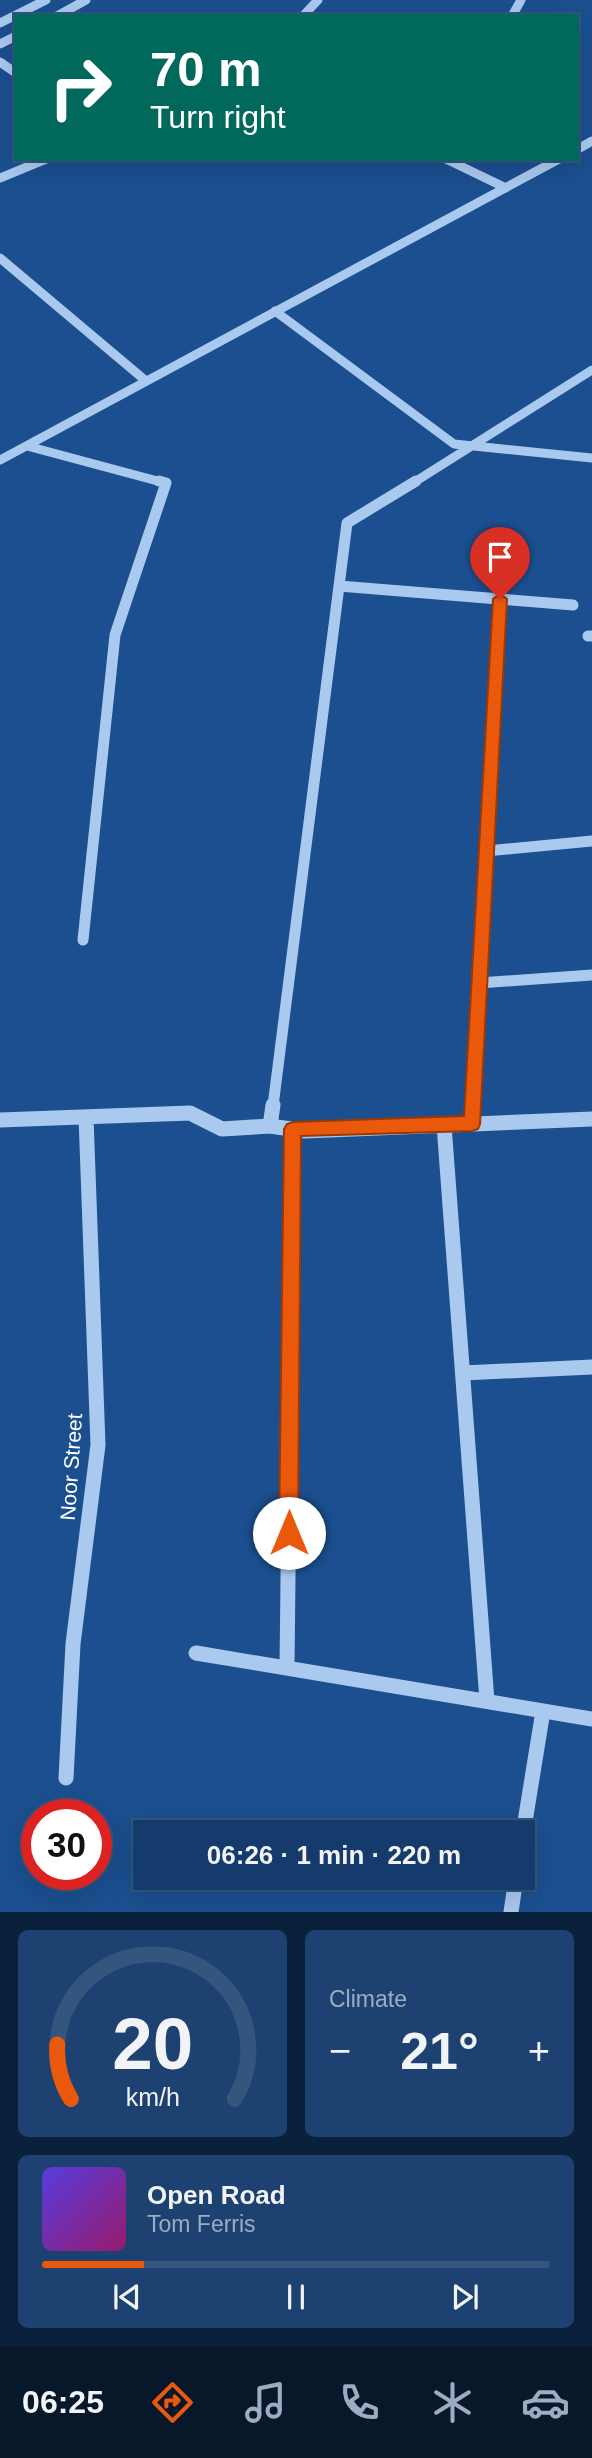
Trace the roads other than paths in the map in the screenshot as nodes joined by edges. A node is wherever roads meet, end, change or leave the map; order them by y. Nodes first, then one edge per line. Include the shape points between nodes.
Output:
1 (46, 0) edge
2 (86, 0) edge
3 (318, 0) edge
4 (18, 14) edge
5 (61, 14) edge
6 (305, 14) edge
7 (41, 161) edge
8 (450, 161) edge
9 (555, 161) edge
10 (0, 178) edge
11 (506, 187) junction
12 (0, 258) edge
13 (275, 311) junction
14 (592, 370) edge
15 (146, 382) junction
16 (27, 446) junction
17 (474, 446) junction
18 (592, 458) edge
19 (0, 460) edge
20 (339, 586) junction
21 (500, 599) junction
22 (573, 605) dead end
23 (592, 841) edge
24 (486, 851) junction
25 (83, 940) dead end
26 (592, 975) edge
27 (479, 983) junction
28 (86, 1116) junction
29 (592, 1119) edge
30 (0, 1120) edge
31 (472, 1124) junction
32 (444, 1125) junction
33 (270, 1126) junction
34 (293, 1129) junction
35 (592, 1367) edge
36 (463, 1373) junction
37 (196, 1653) dead end
38 (287, 1668) junction
39 (487, 1701) junction
40 (543, 1711) junction
41 (592, 1719) edge
42 (66, 1778) dead end
43 (525, 1820) edge
44 (514, 1890) edge
45 (511, 1912) edge

1 - 4 street
2 - 5 street
3 - 6 street
7 - 10 street
8 - 11 street
9 - 11 street
11 - 13 street
12 - 15 street
13 - 15 street
13 - 17 street via 454,444
14 - 17 street
15 - 16 street
16 - 19 street
16 - 25 street via 166,483 116,635
17 - 18 street
17 - 20 street via 347,523
20 - 21 street
20 - 33 street
21 - 22 street
21 - 24 street
23 - 24 street
24 - 27 street
26 - 27 street
27 - 31 street
28 - 30 street
28 - 33 street via 190,1112 222,1129
28 - 42 street, Noor Street via 98,1445 73,1644
29 - 31 street
31 - 32 street
32 - 34 street
32 - 36 street
33 - 34 street
34 - 38 street
35 - 36 street
36 - 39 street
37 - 38 street
38 - 39 street
39 - 40 street
40 - 41 street
40 - 43 street
44 - 45 street

